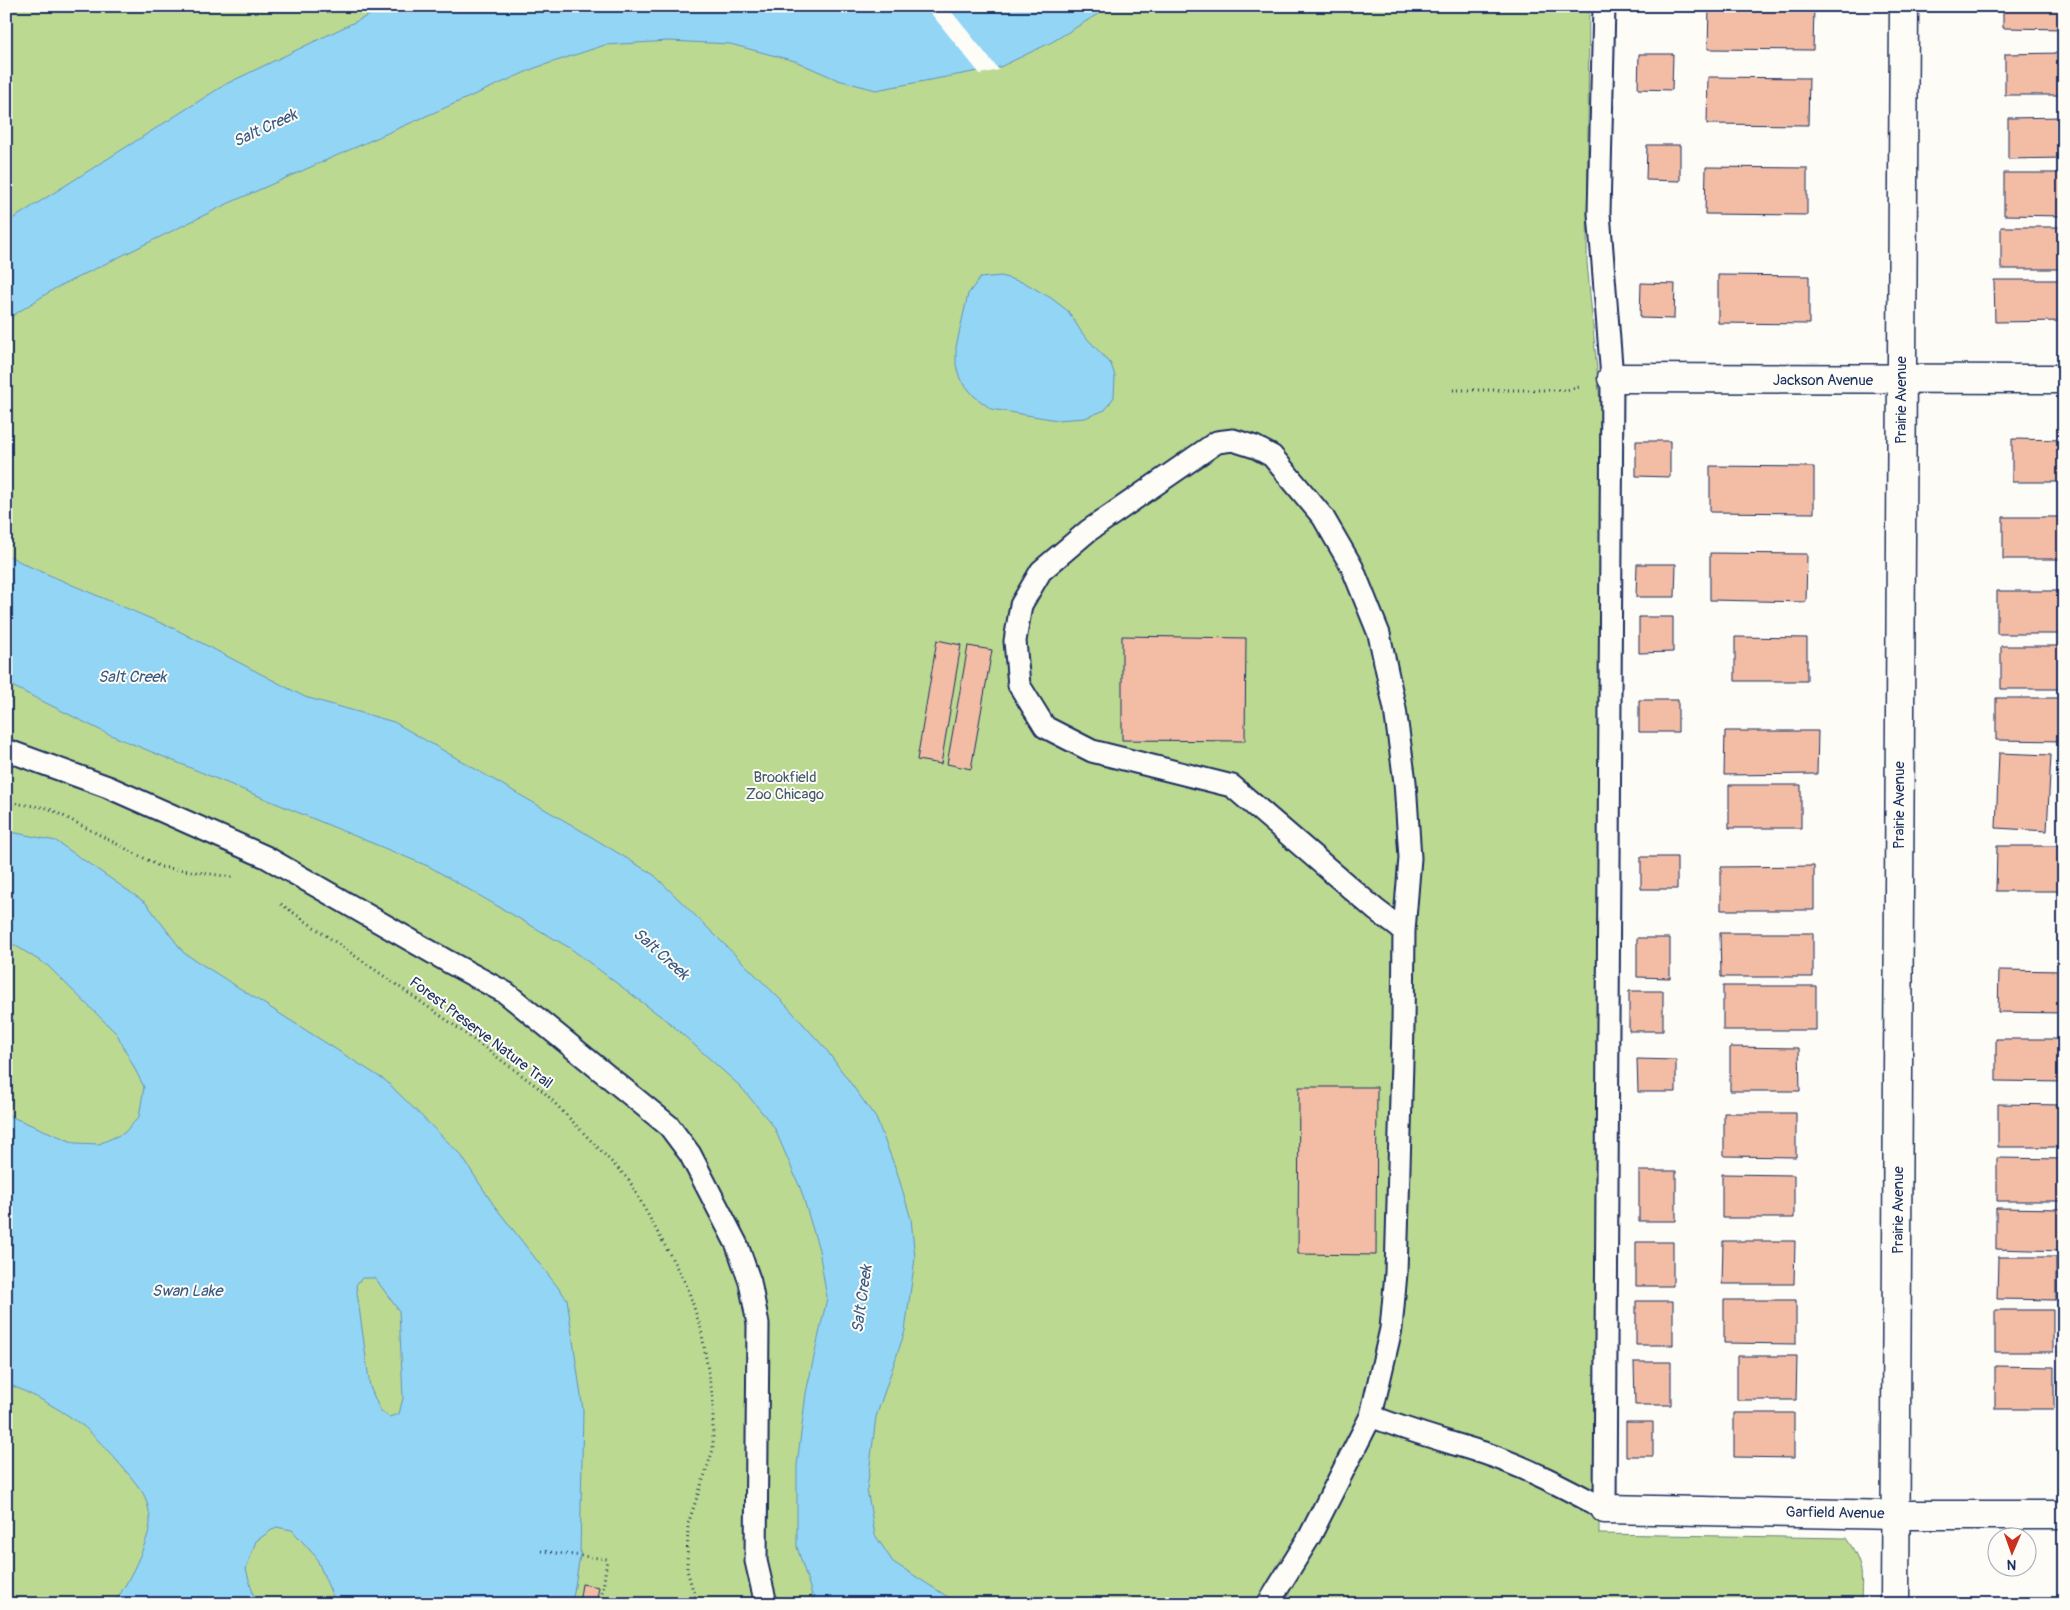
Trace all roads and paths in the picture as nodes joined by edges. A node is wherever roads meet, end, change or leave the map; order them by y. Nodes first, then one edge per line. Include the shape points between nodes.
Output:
1 (1604, 6) edge
2 (1904, 6) edge
3 (1612, 378) junction
4 (2064, 378) edge
5 (1901, 380) junction
6 (1453, 390) dead end
7 (6, 750) edge
8 (6, 802) edge
9 (239, 878) dead end
10 (275, 899) dead end
11 (1404, 931) junction
12 (1371, 1416) junction
13 (1605, 1509) junction
14 (1896, 1514) junction
15 (2064, 1515) edge
16 (541, 1551) dead end
17 (601, 1604) edge
18 (697, 1604) edge
19 (766, 1604) edge
20 (1268, 1604) edge
21 (1895, 1604) edge

1 - 3 lane via 1599,213
2 - 5 street, Prairie Avenue
3 - 5 street, Jackson Avenue
3 - 6 path via 1566,390
3 - 13 lane
4 - 5 street, Jackson Avenue
5 - 14 street, Prairie Avenue
7 - 19 lane via 108,787 266,858 506,993 669,1126 690,1154 737,1246 750,1282 758,1324 756,1561
8 - 9 path via 48,808 161,868
10 - 18 path, Forest Preserve Nature Trail via 543,1091 629,1180 687,1286 700,1329 714,1399 713,1450 688,1524 686,1570
11 - 11 lane via 1232,786 1092,751 1045,727 1019,685 1014,641 1021,605 1041,571 1088,531 1217,442 1233,440 1272,456 1323,517 1352,567 1379,634 1406,782 1410,858
11 - 12 lane via 1396,1273 1390,1328
12 - 13 lane via 1485,1454 1562,1486
12 - 20 lane via 1310,1536
13 - 14 street, Garfield Avenue
14 - 15 street, Garfield Avenue
14 - 21 street, Prairie Avenue
16 - 17 path via 608,1559

